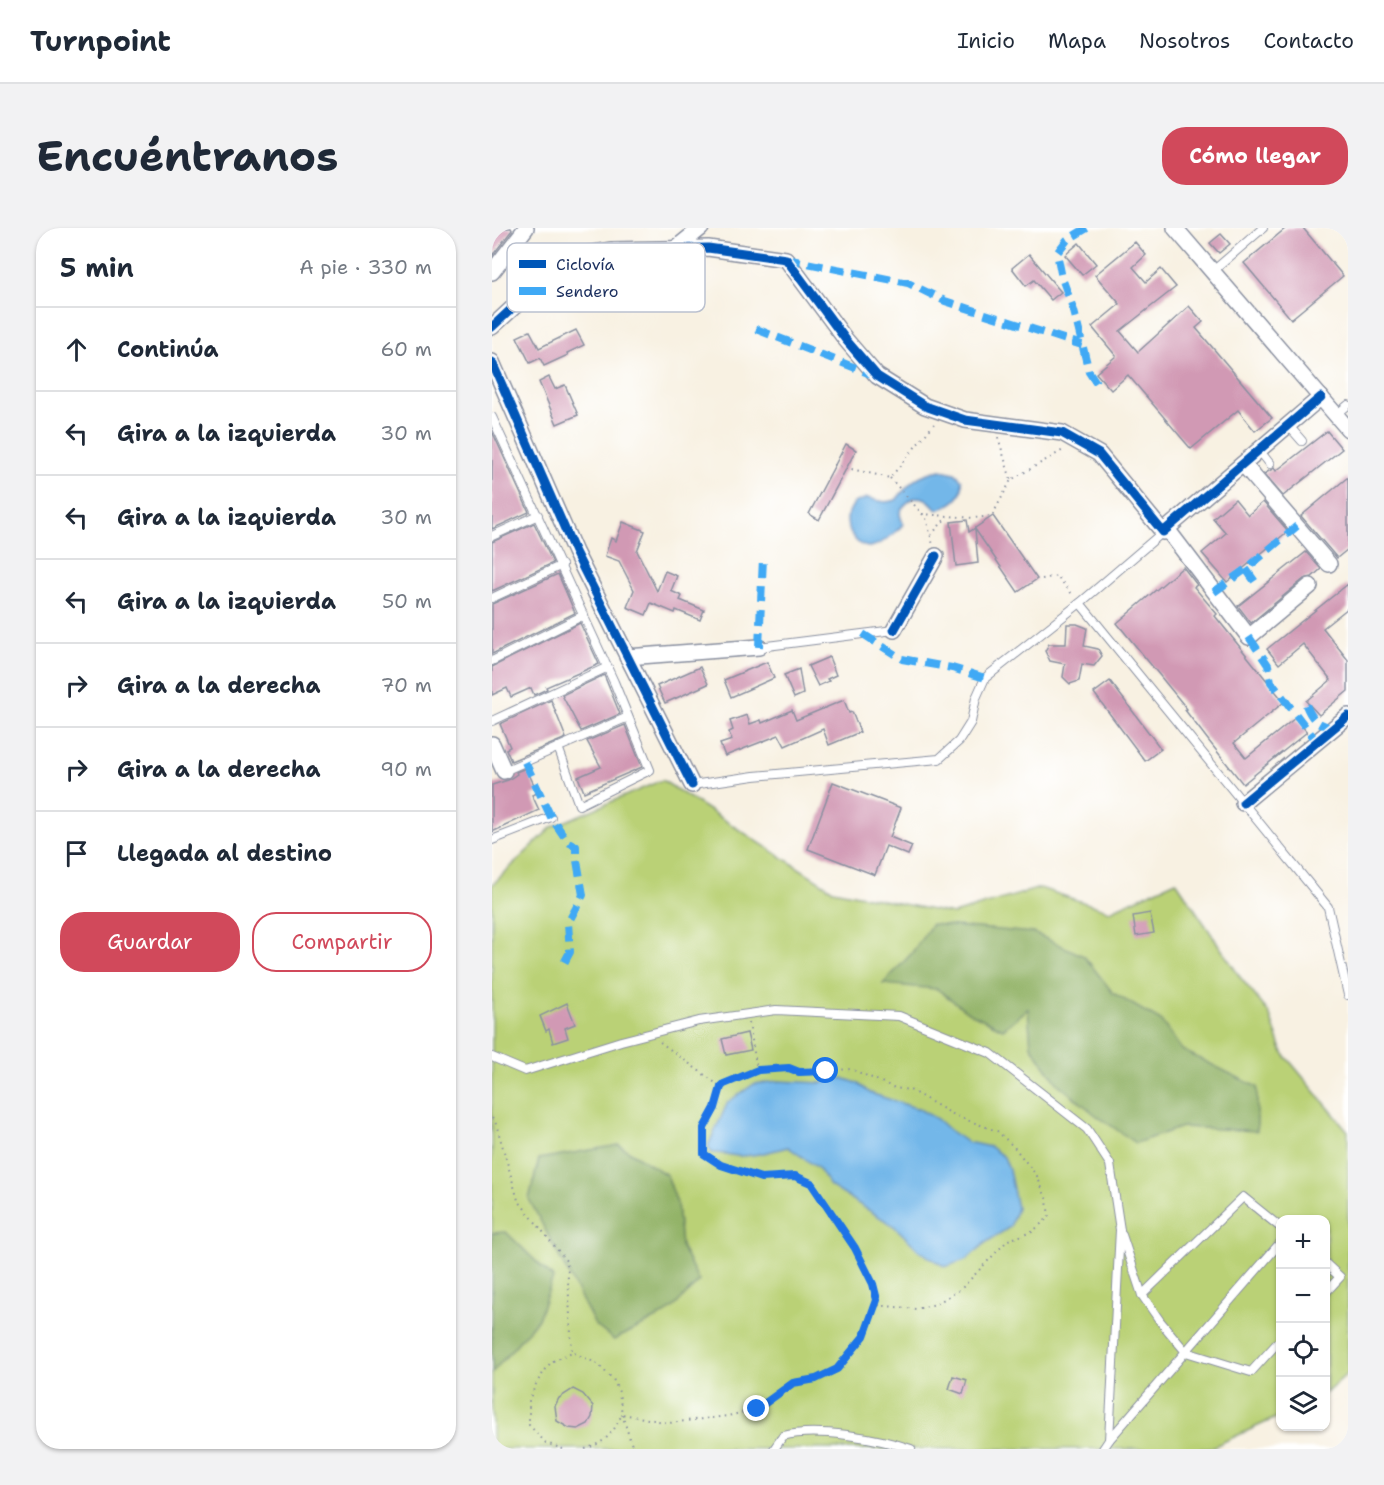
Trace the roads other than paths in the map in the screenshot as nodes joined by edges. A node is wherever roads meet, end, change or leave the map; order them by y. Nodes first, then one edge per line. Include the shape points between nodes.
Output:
1 (701, 228) edge
2 (1175, 228) edge
3 (1263, 228) edge
4 (682, 243) edge
5 (705, 248) edge
6 (507, 250) edge
7 (1213, 271) junction
8 (492, 272) edge
9 (508, 312) edge
10 (492, 327) edge
11 (492, 362) edge
12 (1321, 397) junction
13 (1348, 405) edge
14 (1336, 415) junction
15 (492, 417) edge
16 (1288, 425) junction
17 (1348, 429) edge
18 (1302, 441) dead end
19 (1259, 450) junction
20 (1243, 464) junction
21 (1270, 464) dead end
22 (538, 515) junction
23 (1165, 531) junction
24 (492, 536) edge
25 (936, 556) road end
26 (1329, 564) dead end
27 (561, 565) junction
28 (1310, 586) dead end
29 (492, 598) edge
30 (1080, 603) junction
31 (584, 615) junction
32 (894, 630) joint
33 (759, 646) joint
34 (627, 657) junction
35 (492, 661) edge
36 (608, 667) junction
37 (1348, 716) edge
38 (628, 717) junction
39 (492, 722) edge
40 (492, 744) edge
41 (558, 747) junction
42 (504, 771) joint
43 (692, 785) joint
44 (1243, 803) junction
45 (551, 817) dead end
46 (492, 840) edge
47 (1348, 995) edge
48 (492, 1057) edge
49 (1276, 1223) edge
50 (1120, 1230) junction
51 (1276, 1249) edge
52 (1330, 1268) edge
53 (1330, 1288) edge
54 (1142, 1295) junction
55 (1276, 1346) edge
56 (1186, 1352) junction
57 (1109, 1440) junction
58 (774, 1449) edge
59 (911, 1449) edge
60 (1103, 1449) edge

1 - 4 street
2 - 7 street
3 - 7 lane
5 - 23 street via 786,259 877,376 925,406 965,420 1062,433 1099,454
6 - 8 street
7 - 12 street
9 - 10 street
11 - 34 street via 575,552
12 - 14 street
12 - 16 street
13 - 14 lane
14 - 17 street
15 - 22 lane
16 - 18 lane
16 - 19 street
19 - 20 street
19 - 21 lane
20 - 23 street
20 - 26 street
22 - 24 lane
22 - 27 lane
23 - 28 street via 1249,637
23 - 30 lane
25 - 32 street
27 - 29 lane
27 - 31 lane
30 - 43 lane via 985,678 971,722 959,741 939,759
30 - 44 lane
31 - 35 lane
31 - 36 lane
32 - 33 lane
33 - 34 street
34 - 43 street
36 - 38 lane
36 - 39 lane
37 - 44 street
38 - 41 lane
38 - 41 lane via 650,770 579,806
40 - 42 street
41 - 42 lane
44 - 47 lane via 1328,907
45 - 46 lane
48 - 50 lane via 525,1071 699,1021 776,1010 899,1016 990,1053 1087,1129 1110,1164
49 - 54 lane via 1243,1197
50 - 54 lane
50 - 57 lane
51 - 56 lane
52 - 53 lane via 1340,1277
54 - 56 lane
55 - 56 lane via 1251,1372
56 - 57 lane
57 - 60 lane
58 - 59 lane via 783,1436 795,1432 889,1442

